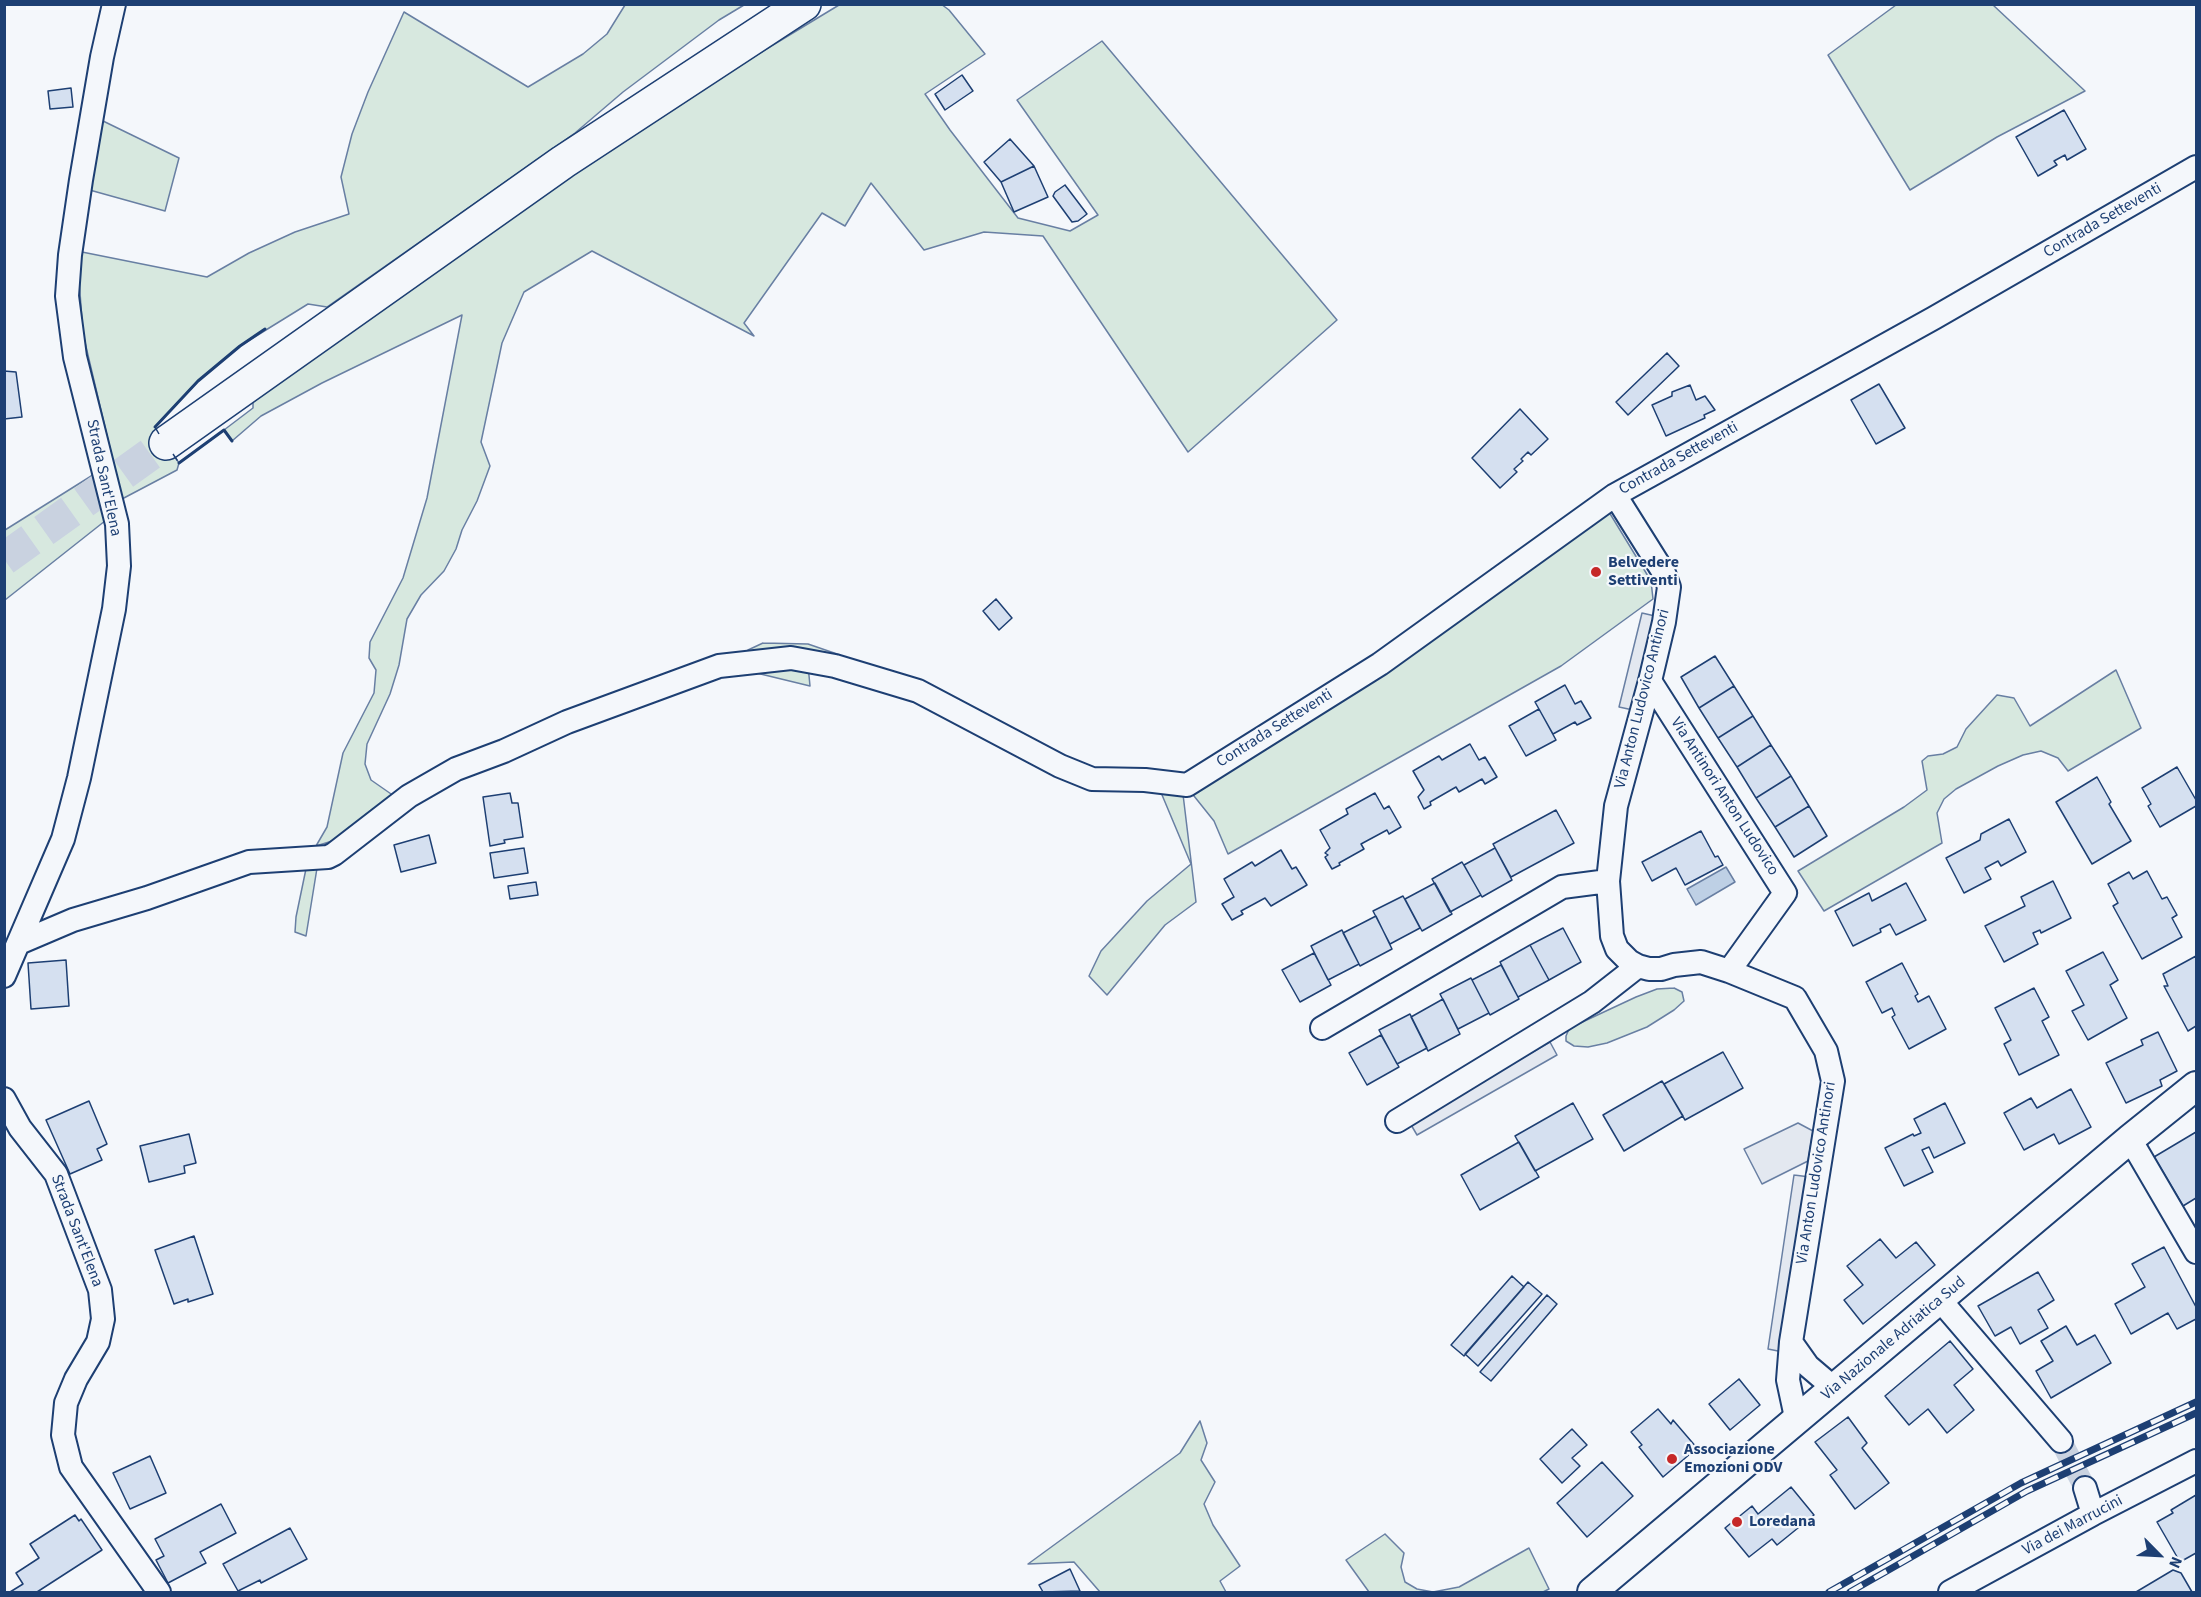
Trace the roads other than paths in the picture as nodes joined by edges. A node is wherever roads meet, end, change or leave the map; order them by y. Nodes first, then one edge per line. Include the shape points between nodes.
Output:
1 (114, 4) edge
2 (804, 4) edge
3 (2196, 167) edge
4 (166, 443) tunnel mouth
5 (1614, 495) junction
6 (1650, 681) junction
7 (1608, 881) junction
8 (19, 943) junction
9 (1638, 966) junction
10 (1729, 970) junction
11 (4, 976) edge
12 (1322, 1028) dead end
13 (2196, 1086) edge
14 (4, 1099) edge
15 (1397, 1121) dead end
16 (2130, 1139) junction
17 (2196, 1252) edge
18 (1940, 1300) junction
19 (1791, 1342) junction
20 (1835, 1389) junction
21 (1797, 1422) junction
22 (2061, 1441) tunnel mouth
23 (2196, 1461) edge
24 (2085, 1488) tunnel mouth
25 (2093, 1514) junction
26 (159, 1593) edge
27 (1592, 1593) edge
28 (1950, 1593) edge

1 - 8 street, Strada Sant'Elena via 81,180 67,296 75,357 117,524 119,566 114,609 63,839
2 - 4 highway via 563,162
3 - 5 street, Contrada Setteventi
5 - 6 street, Via Anton Ludovico Antinori via 1669,587
5 - 8 street, Contrada Setteventi via 1380,664 1187,784 1092,779 918,691 835,666 791,658 719,666 567,722 456,770 409,796 334,854 249,862 73,920
6 - 7 street, Via Anton Ludovico Antinori via 1616,806
6 - 10 street, Via Antinori Anton Ludovico via 1785,893
7 - 9 street, Via Anton Ludovico Antinori via 1612,936 1617,949
7 - 12 street via 1562,887
8 - 11 street, Strada Sant'Elena
9 - 10 street, Via Anton Ludovico Antinori via 1661,969 1701,962
9 - 15 street via 1592,1002
10 - 19 street, Via Anton Ludovico Antinori via 1795,998 1826,1051 1833,1081
13 - 16 main road, Via Nazionale Adriatica Sud
14 - 26 street, Strada Sant'Elena via 20,1128 56,1174 100,1290 103,1319 98,1342 66,1403 63,1435 71,1467
16 - 17 street
16 - 18 main road, Via Nazionale Adriatica Sud
18 - 20 main road, Via Nazionale Adriatica Sud
18 - 22 street
19 - 20 street via 1808,1366
19 - 21 street, Via Anton Ludovico Antinori via 1788,1380
20 - 21 main road, Via Nazionale Adriatica Sud
21 - 27 main road, Via Nazionale Adriatica Sud
23 - 25 street, Via dei Marrucini
24 - 25 street
25 - 28 street, Via dei Marrucini

